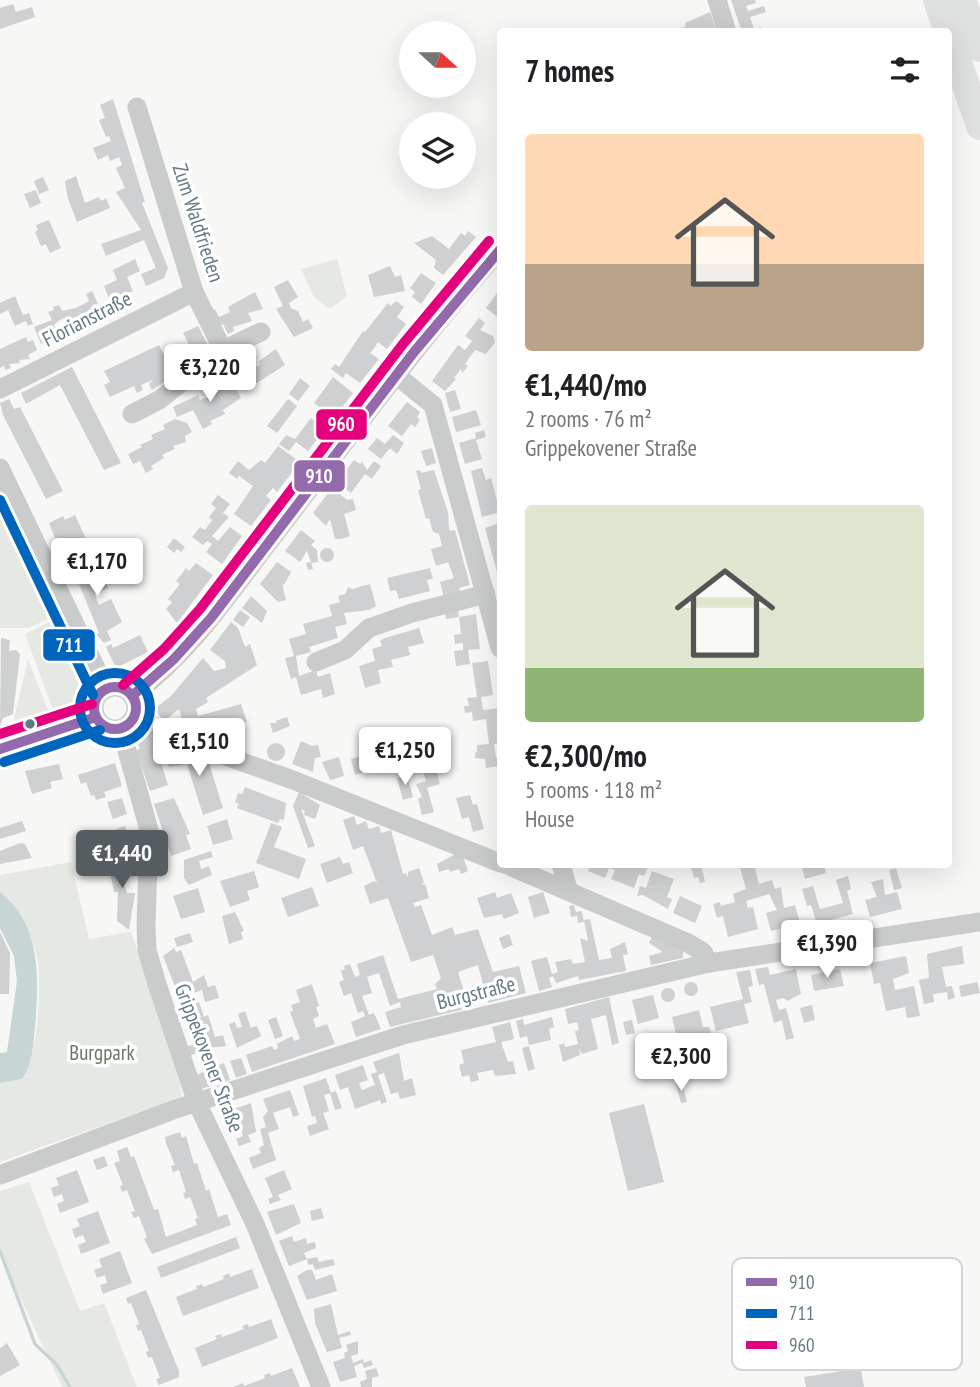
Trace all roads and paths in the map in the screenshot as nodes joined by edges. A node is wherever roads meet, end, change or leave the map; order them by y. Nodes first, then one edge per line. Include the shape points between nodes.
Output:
1 (717, 0) edge
2 (937, 0) edge
3 (962, 0) edge
4 (726, 28) edge
5 (967, 48) edge
6 (137, 107) dead end
7 (980, 125) edge
8 (497, 254) edge
9 (194, 292) junction
10 (261, 332) dead end
11 (223, 350) junction
12 (396, 375) junction
13 (0, 389) edge
14 (132, 414) dead end
15 (0, 468) edge
16 (486, 594) junction
17 (497, 636) edge
18 (316, 662) dead end
19 (106, 689) junction
20 (132, 696) junction
21 (96, 717) junction
22 (126, 725) junction
23 (0, 749) edge
24 (497, 862) edge
25 (515, 868) edge
26 (562, 868) edge
27 (568, 889) junction
28 (980, 922) edge
29 (709, 963) junction
30 (197, 1103) junction
31 (0, 1175) edge
32 (321, 1387) edge

1 - 4 street
2 - 5 highway
3 - 5 highway
5 - 7 highway via 968,88
6 - 9 street, Zum Waldfrieden
8 - 12 street
9 - 11 street, Zum Waldfrieden
9 - 13 street, Florianstraße
10 - 11 street
11 - 14 street via 159,400
12 - 16 street via 433,405
12 - 20 street via 211,619 172,663
15 - 19 street
16 - 17 street
16 - 18 street via 369,628 345,650
19 - 20 street via 121,688
19 - 21 street via 94,702
20 - 22 street via 136,707
21 - 22 street via 106,727
21 - 23 street
22 - 24 street via 293,780
22 - 30 street, Grippekovener Straße via 149,830 147,950
25 - 27 street
26 - 27 street
27 - 29 street via 688,943 703,952
28 - 29 street, Burgstraße
29 - 30 street, Burgstraße via 390,1038
30 - 31 street, Burgstraße
30 - 32 street, Grippekovener Straße via 255,1224

